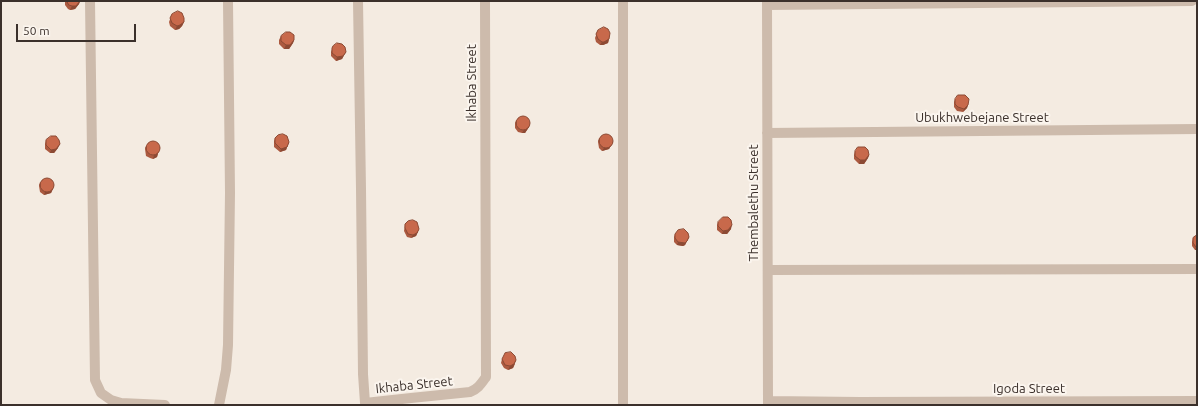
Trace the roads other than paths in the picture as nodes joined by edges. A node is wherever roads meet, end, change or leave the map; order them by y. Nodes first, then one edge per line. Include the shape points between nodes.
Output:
1 (90, 1) edge
2 (228, 1) edge
3 (358, 1) edge
4 (485, 1) edge
5 (623, 1) edge
6 (1192, 1) edge
7 (767, 3) edge
8 (1197, 129) edge
9 (767, 133) junction
10 (1197, 269) edge
11 (768, 270) junction
12 (1197, 401) edge
13 (768, 403) edge
14 (361, 404) edge
15 (860, 404) edge
16 (165, 405) edge
17 (219, 405) edge
18 (623, 405) edge

1 - 16 street via 96,380 101,393 111,400 120,403
2 - 17 street via 228,345
3 - 14 street, Ikhaba Street via 363,374
4 - 14 street, Ikhaba Street via 486,377 476,390 470,392
5 - 18 street
6 - 7 street
7 - 9 street, Thembalethu Street
8 - 9 street, Ubukhwebejane Street
9 - 11 street, Thembalethu Street
10 - 11 street
11 - 13 street, Thembalethu Street
12 - 15 street, Igoda Street
13 - 15 street, Igoda Street

